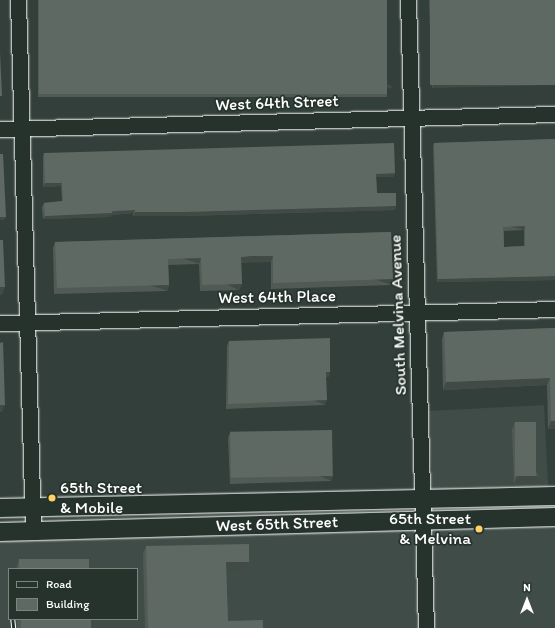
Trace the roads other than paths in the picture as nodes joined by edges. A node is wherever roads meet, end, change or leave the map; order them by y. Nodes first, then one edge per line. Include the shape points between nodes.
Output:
1 (18, 0) edge
2 (408, 0) edge
3 (555, 114) edge
4 (411, 118) junction
5 (0, 129) edge
6 (22, 129) junction
7 (555, 309) edge
8 (418, 313) junction
9 (0, 323) edge
10 (27, 323) junction
11 (555, 496) edge
12 (422, 499) junction
13 (0, 508) edge
14 (33, 508) junction
15 (555, 517) edge
16 (422, 520) junction
17 (33, 531) junction
18 (0, 532) edge
19 (426, 628) edge

1 - 6 street
2 - 4 street, South Melvina Avenue
3 - 4 street, West 64th Street
4 - 6 street, West 64th Street
4 - 8 street, South Melvina Avenue
5 - 6 street, West 64th Street
6 - 10 street
7 - 8 street, West 64th Place
8 - 10 street, West 64th Place
8 - 12 street, South Melvina Avenue
9 - 10 street, West 64th Place
10 - 14 street
11 - 12 street, West 65th Street
12 - 14 street, West 65th Street
12 - 16 street, South Melvina Avenue
13 - 14 street, West 65th Street
14 - 17 street
15 - 16 street, West 65th Street
16 - 17 street, West 65th Street
16 - 19 street, South Melvina Avenue
17 - 18 street, West 65th Street

